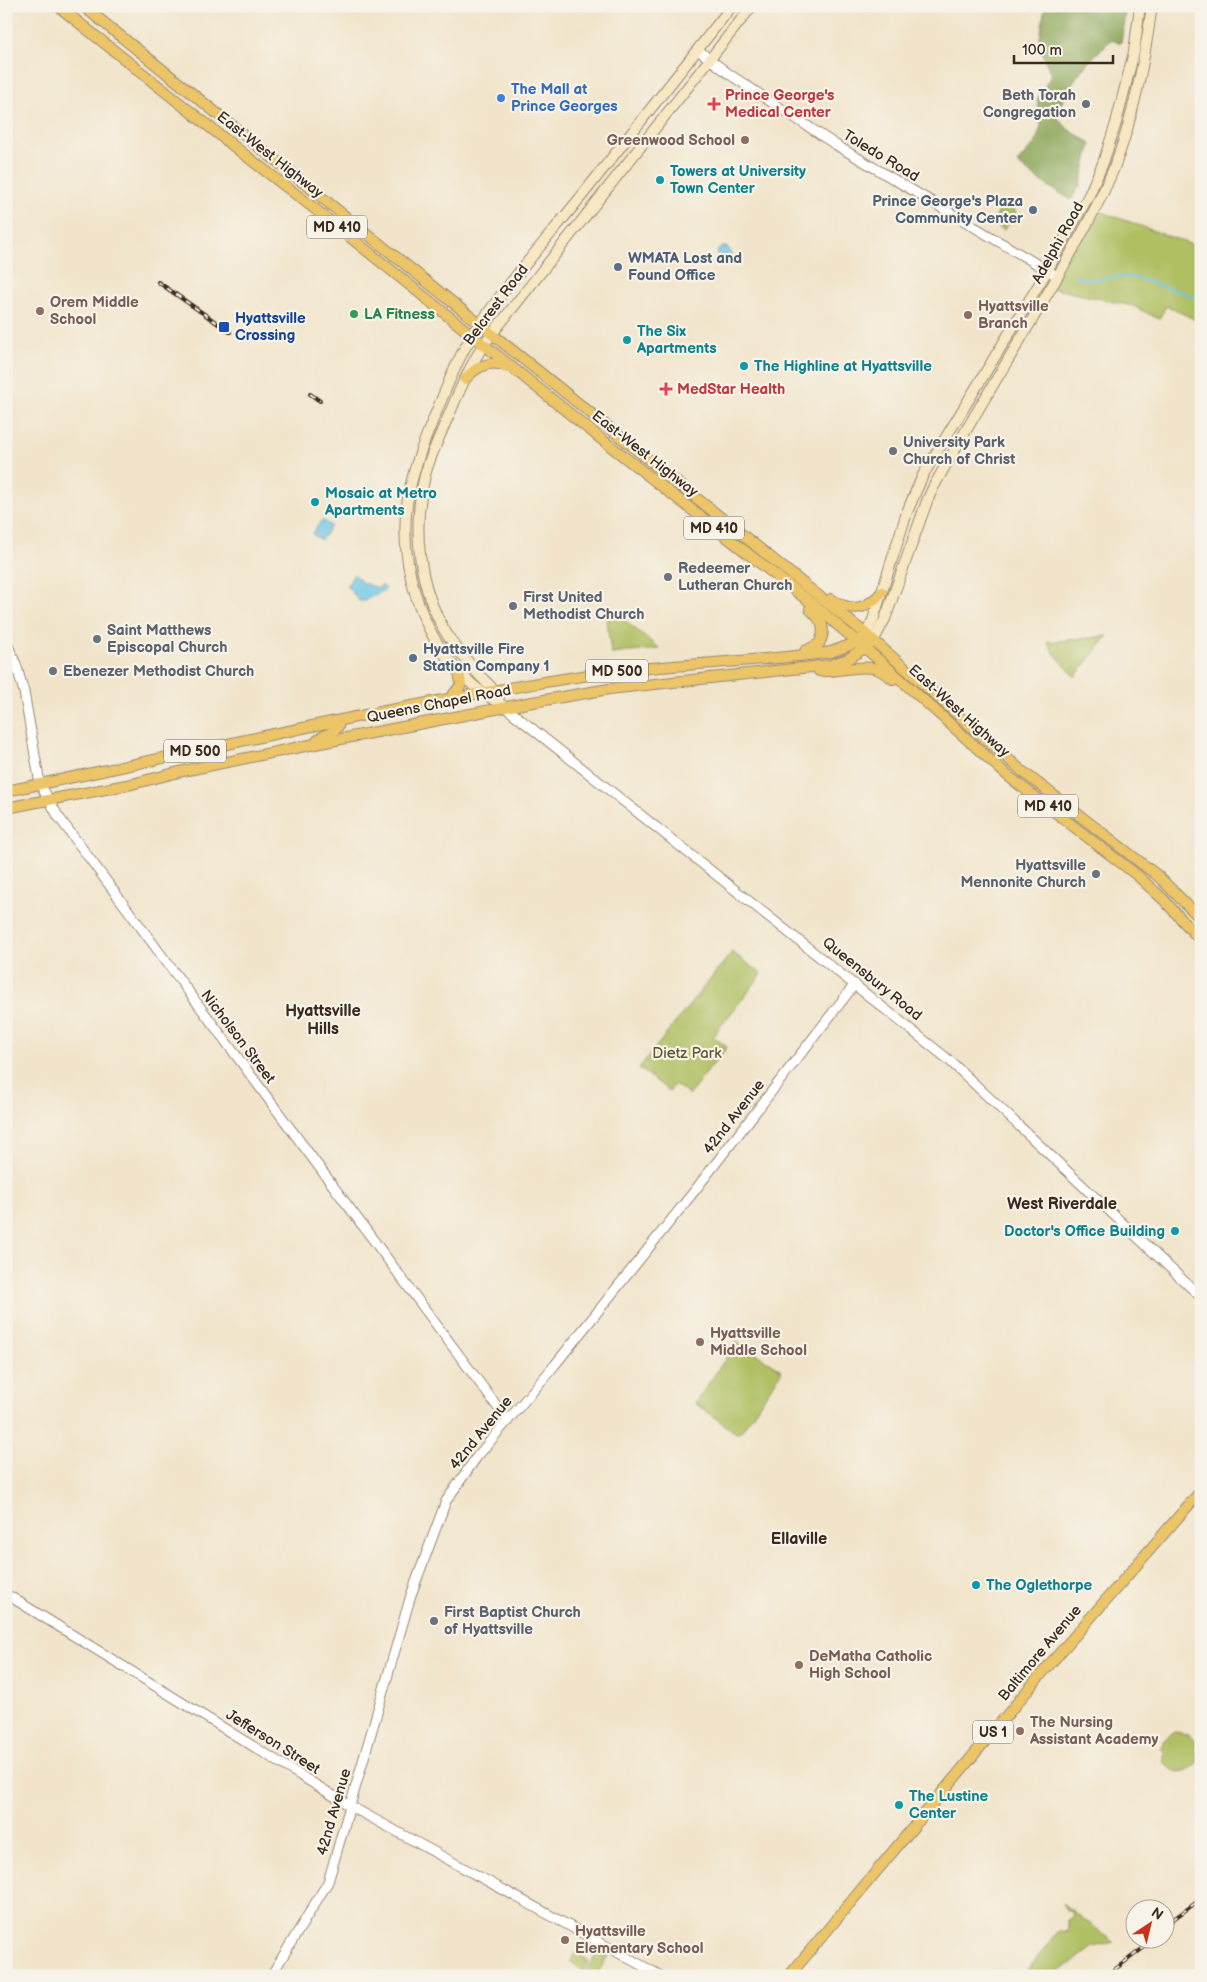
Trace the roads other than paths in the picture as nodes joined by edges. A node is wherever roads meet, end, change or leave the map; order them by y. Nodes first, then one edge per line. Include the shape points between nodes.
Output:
1 (58, 6) edge
2 (83, 6) edge
3 (732, 6) edge
4 (752, 6) edge
5 (1140, 6) edge
6 (1152, 6) edge
7 (698, 50) junction
8 (709, 59) junction
9 (1047, 271) junction
10 (1057, 276) junction
11 (481, 324) junction
12 (492, 333) junction
13 (473, 335) junction
14 (484, 344) junction
15 (517, 371) junction
16 (465, 379) junction
17 (676, 498) junction
18 (744, 535) junction
19 (753, 558) junction
20 (775, 560) junction
21 (882, 592) junction
22 (434, 609) junction
23 (430, 629) junction
24 (870, 637) junction
25 (6, 641) edge
26 (858, 641) junction
27 (866, 648) junction
28 (752, 659) junction
29 (793, 669) junction
30 (459, 671) junction
31 (495, 691) junction
32 (483, 693) junction
33 (449, 700) junction
34 (926, 702) junction
35 (505, 707) junction
36 (339, 721) junction
37 (315, 744) junction
38 (40, 784) junction
39 (6, 791) edge
40 (48, 800) junction
41 (6, 808) edge
42 (1201, 919) edge
43 (1201, 941) edge
44 (855, 984) junction
45 (1201, 1297) edge
46 (508, 1421) junction
47 (1201, 1491) edge
48 (6, 1594) edge
49 (350, 1806) junction
50 (271, 1976) edge
51 (661, 1976) edge
52 (789, 1976) edge

1 - 13 main road, East-West Highway / MD 410
2 - 11 main road, East-West Highway / MD 410
3 - 7 main road, Belcrest Road
4 - 8 main road, Belcrest Road
5 - 9 main road, Adelphi Road via 1128,74 1103,163
6 - 10 main road, Adelphi Road via 1143,67 1114,168
7 - 8 street, Toledo Road
7 - 11 main road, Belcrest Road
8 - 9 street, Toledo Road via 836,145
8 - 12 main road, Belcrest Road
9 - 10 street, Toledo Road
9 - 21 main road, Adelphi Road via 923,474 906,512
10 - 24 main road, Adelphi Road via 934,486 885,619
11 - 12 main road, East-West Highway / MD 410
11 - 13 main road, Belcrest Road
12 - 14 main road, Belcrest Road
12 - 18 main road, East-West Highway / MD 410
13 - 14 main road, East-West Highway / MD 410
13 - 23 main road, Belcrest Road via 423,442 408,499 406,530 411,574
14 - 15 main road, East-West Highway / MD 410
14 - 16 main road, Belcrest Road
15 - 16 main road via 502,364 487,364 474,369
15 - 17 main road, East-West Highway / MD 410
16 - 22 main road, Belcrest Road via 431,456 418,518 419,552
17 - 18 main road via 716,519 735,534
17 - 19 main road, East-West Highway / MD 410
18 - 20 main road, East-West Highway / MD 410
19 - 26 main road, East-West Highway / MD 410
19 - 28 main road via 768,576 812,610 821,620 824,633 819,644 808,651
20 - 21 main road via 847,607 864,607
20 - 24 main road, East-West Highway / MD 410
21 - 24 main road, Adelphi Road
22 - 23 main road via 435,621
22 - 31 main road, Belcrest Road via 460,653
23 - 30 main road, Belcrest Road
24 - 26 main road, Queens Chapel Road / MD 500
24 - 27 main road, Queens Chapel Road / MD 500
24 - 42 main road, East-West Highway / MD 410 via 1022,771 1158,876
25 - 38 street, Nicholson Street via 24,692
26 - 27 main road, East-West Highway / MD 410
26 - 28 main road, Queens Chapel Road / MD 500 via 831,652
27 - 29 main road, Queens Chapel Road / MD 500 via 840,663
27 - 34 main road, East-West Highway / MD 410
28 - 31 main road, Queens Chapel Road / MD 500 via 622,671
29 - 34 main road via 826,672 860,668 879,670
29 - 35 main road, Queens Chapel Road / MD 500 via 608,689
30 - 32 main road, Belcrest Road
30 - 33 main road via 461,685
31 - 32 main road, Queens Chapel Road / MD 500
31 - 35 main road, Queensbury Road
32 - 33 main road, Queens Chapel Road / MD 500
32 - 35 main road, Queensbury Road
33 - 36 main road, Queens Chapel Road / MD 500
34 - 43 main road, East-West Highway / MD 410 via 1008,776 1138,876
35 - 37 main road, Queens Chapel Road / MD 500
35 - 44 street, Queensbury Road
36 - 37 main road via 337,730 322,736
36 - 38 main road, Queens Chapel Road / MD 500
37 - 40 main road, Queens Chapel Road / MD 500
38 - 39 main road, Queens Chapel Road / MD 500
38 - 40 street, Nicholson Street
40 - 41 main road, Queens Chapel Road / MD 500
40 - 46 street, Nicholson Street
44 - 45 street, Queensbury Road via 950,1060
44 - 46 street, 42nd Avenue via 692,1194
46 - 49 street, 42nd Avenue via 476,1458 446,1501 411,1595
47 - 52 main road, Baltimore Avenue / US 1 via 1033,1684
48 - 49 street, Jefferson Street
49 - 50 street, 42nd Avenue via 328,1882
49 - 51 street, Jefferson Street

